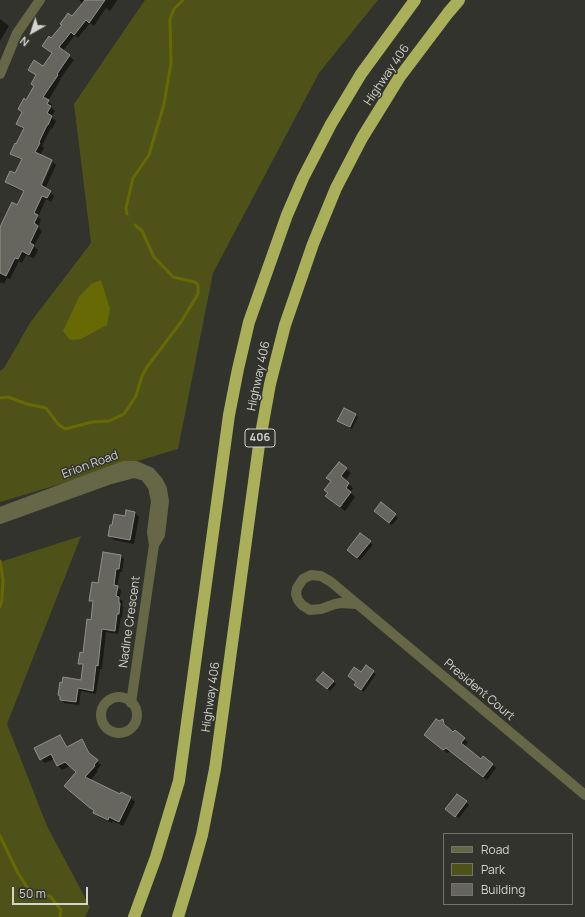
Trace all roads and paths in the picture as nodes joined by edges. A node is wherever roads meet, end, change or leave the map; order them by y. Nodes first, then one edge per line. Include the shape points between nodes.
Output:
1 (40, 0) edge
2 (415, 0) edge
3 (459, 0) edge
4 (0, 74) edge
5 (0, 517) edge
6 (154, 545) joint
7 (356, 604) junction
8 (131, 703) dead end
9 (585, 795) edge
10 (134, 917) edge
11 (178, 917) edge

1 - 4 street via 17,33
2 - 10 highway, Highway 406 / 406 via 361,74 303,178 249,322 228,422 179,781 156,857
3 - 11 highway, Highway 406 / 406 via 399,78 362,138 336,188 285,325 270,384 259,445 215,769 202,835
5 - 6 street, Erion Road via 124,466 136,466 150,472 162,489 164,501 160,535
6 - 8 street, Nadine Crescent
7 - 7 street, President Court via 321,576 306,576 297,588 300,603 310,610 341,603
7 - 9 street, President Court

